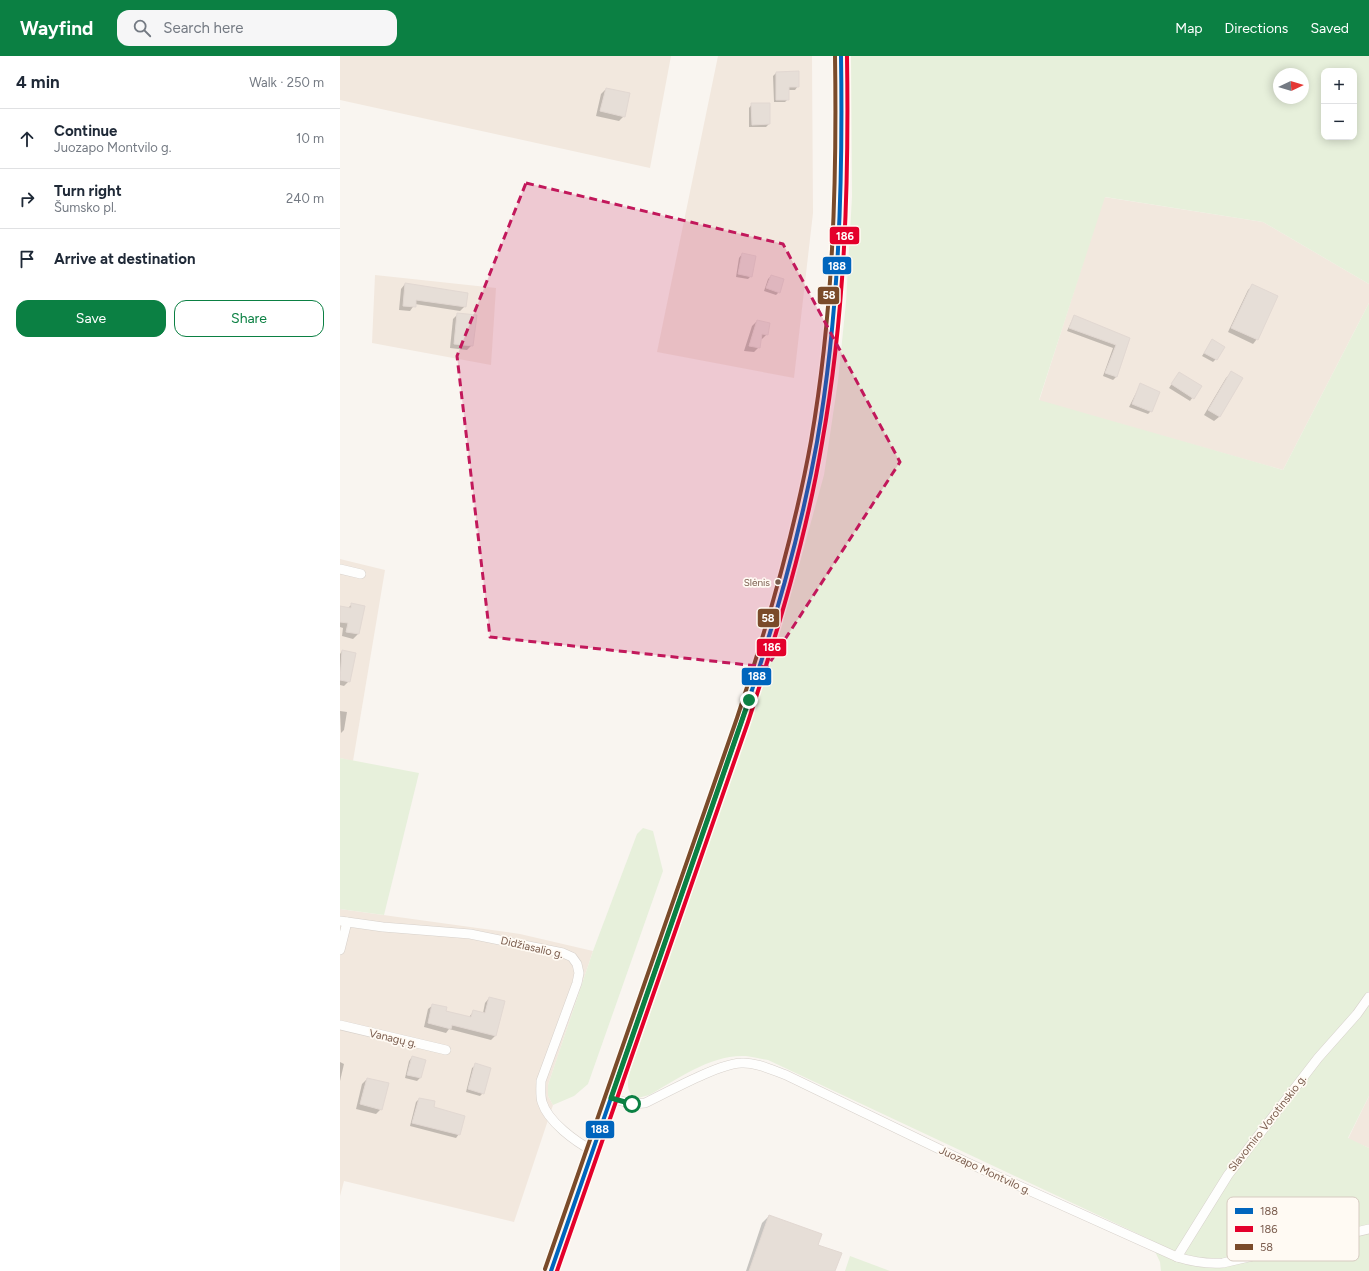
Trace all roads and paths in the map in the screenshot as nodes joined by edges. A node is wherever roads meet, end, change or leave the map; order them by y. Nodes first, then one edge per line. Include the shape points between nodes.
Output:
1 (840, 56) edge
2 (340, 569) edge
3 (361, 574) dead end
4 (344, 921) edge
5 (340, 950) edge
6 (1369, 997) edge
7 (340, 1026) edge
8 (446, 1050) dead end
9 (611, 1098) junction
10 (593, 1151) junction
11 (1369, 1229) edge
12 (1359, 1231) edge
13 (1177, 1257) junction
14 (1232, 1261) edge
15 (551, 1271) edge

1 - 9 main road via 840,246 827,378 806,497 780,603 754,686
2 - 3 street
4 - 5 street
4 - 10 street, Didžiasalio g. via 470,934 572,957 578,973 577,983 541,1081 540,1093 551,1118 578,1143
6 - 13 street, Slavomiro Vorotinskio g. via 1318,1058 1228,1175
7 - 8 street, Vanagų g.
9 - 10 main road
9 - 13 street, Juozapo Montvilo g. via 632,1104 645,1103 726,1065 742,1063 760,1066 786,1075 966,1162
10 - 15 main road
11 - 12 street, Juozapo Montvilo g.
13 - 14 street, Juozapo Montvilo g. via 1202,1263

